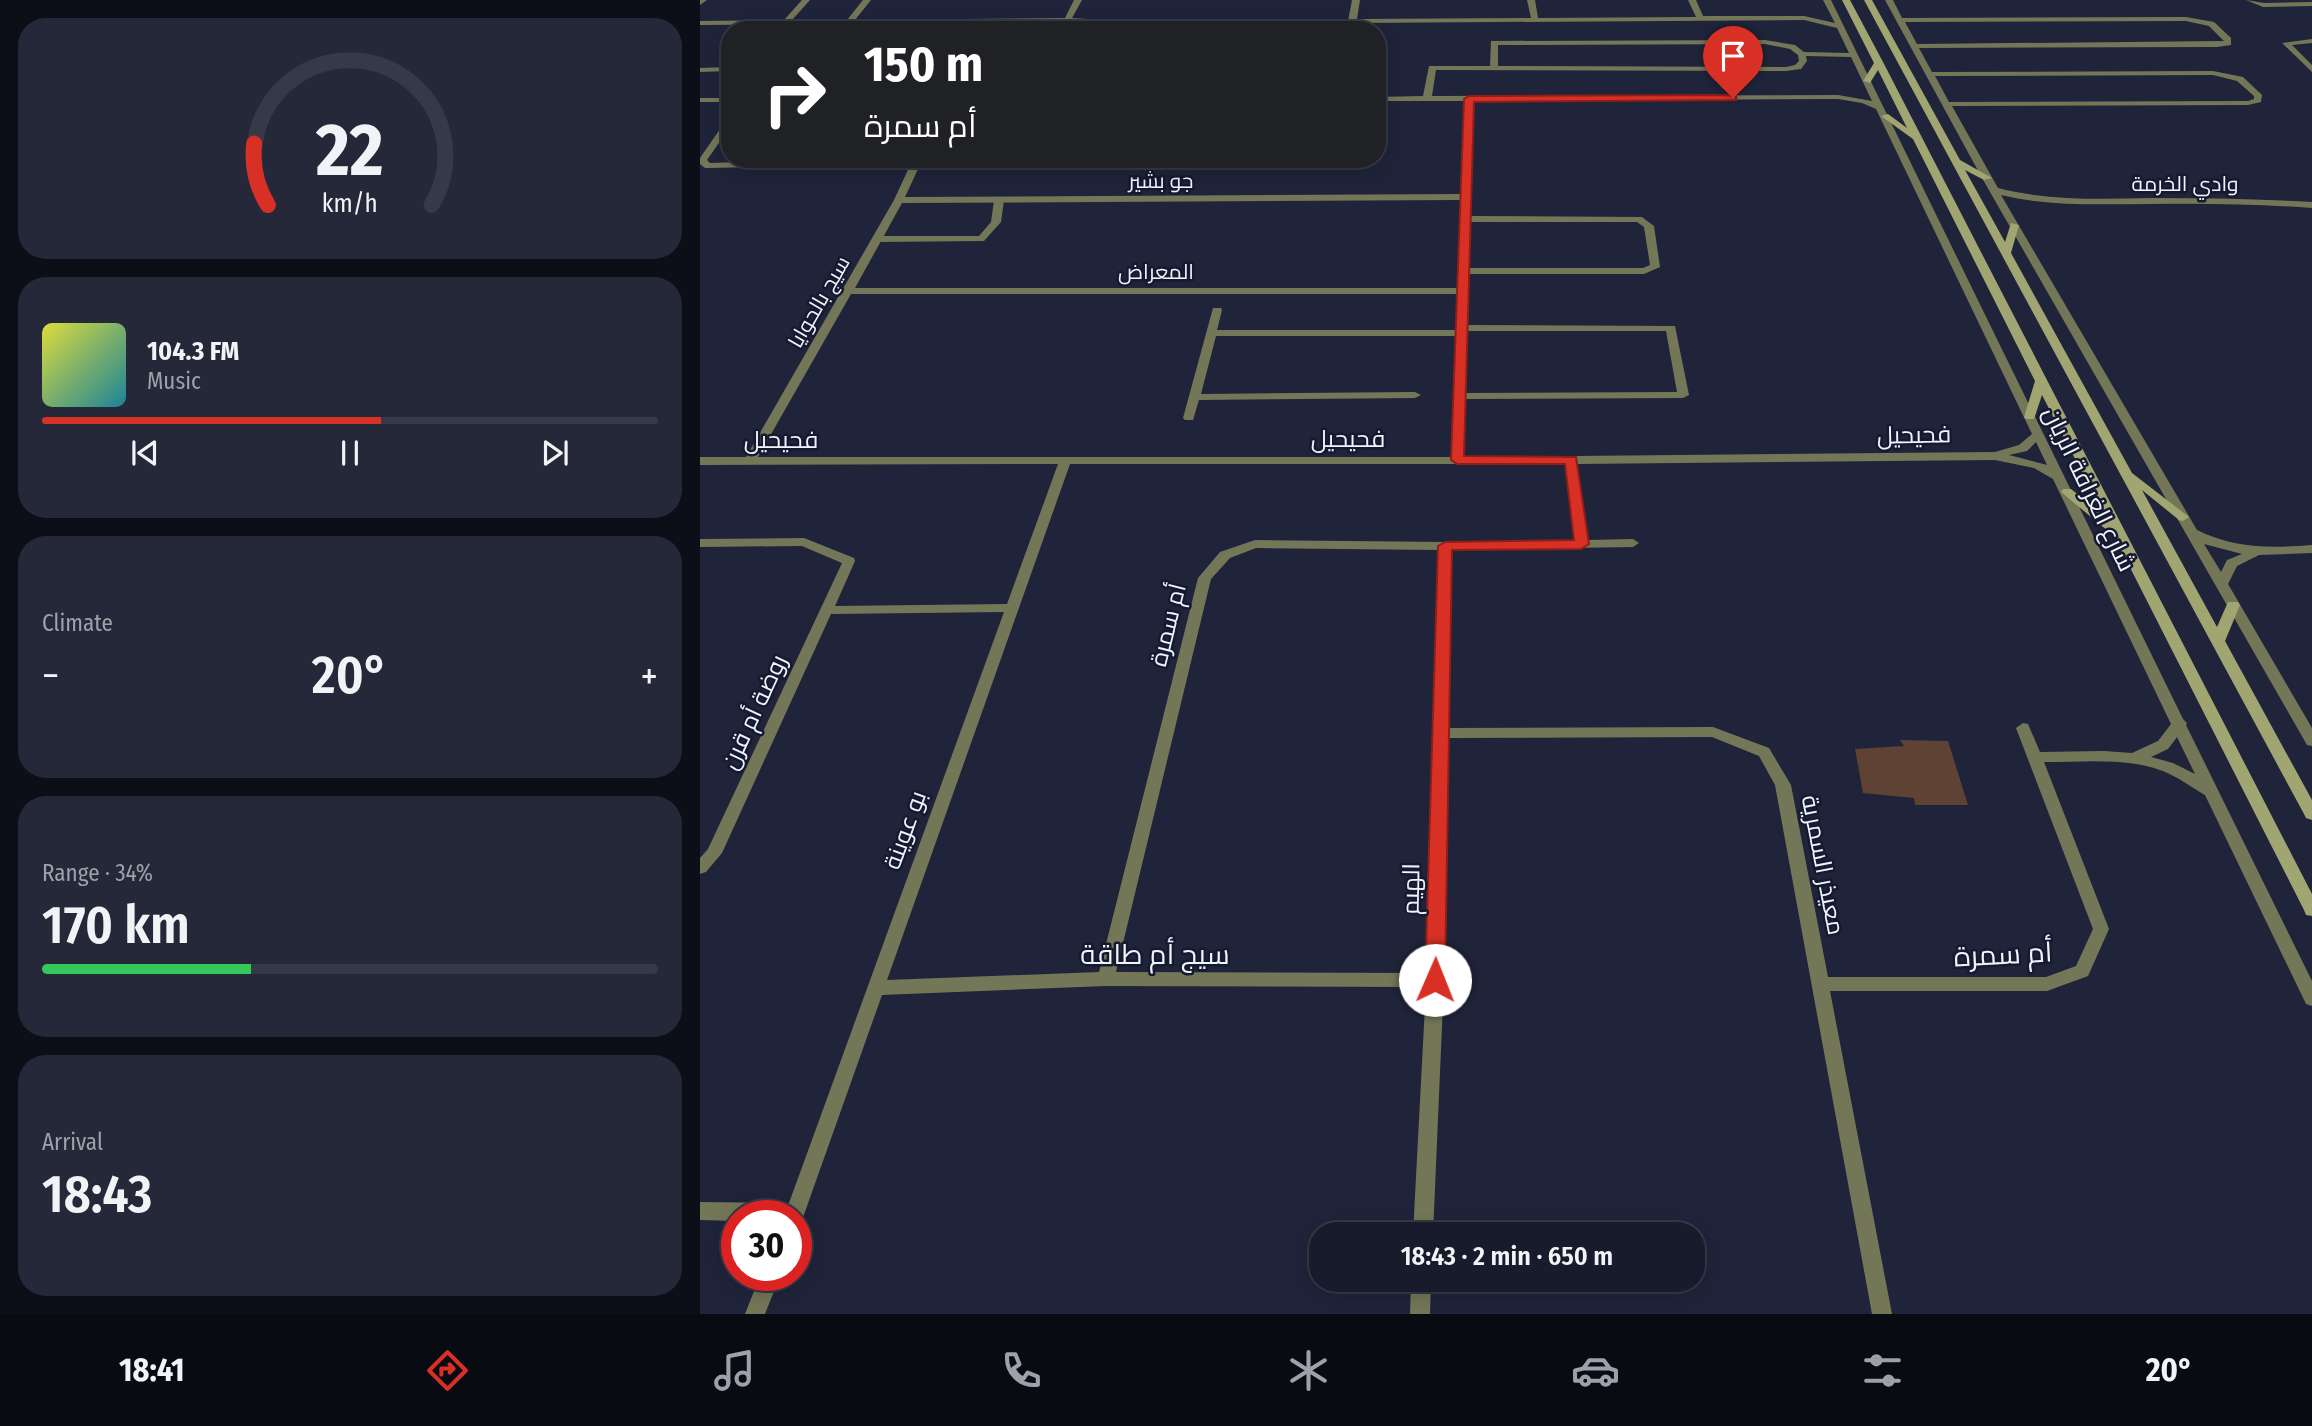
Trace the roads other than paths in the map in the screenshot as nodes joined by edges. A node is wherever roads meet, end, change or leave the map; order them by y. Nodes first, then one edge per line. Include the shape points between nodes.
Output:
1 (806, 0) edge
2 (866, 0) edge
3 (1078, 0) edge
4 (1356, 0) edge
5 (1531, 0) edge
6 (1692, 0) edge
7 (1846, 0) edge
8 (1868, 0) edge
9 (1889, 0) edge
10 (2250, 0) edge
11 (2312, 4) edge
12 (1829, 5) edge
13 (1701, 19) junction
14 (1804, 19) junction
15 (1067, 20) junction
16 (1535, 20) junction
17 (1900, 20) junction
18 (787, 21) edge
19 (850, 21) joint
20 (1086, 21) edge
21 (1353, 21) edge
22 (700, 23) edge
23 (721, 23) edge
24 (1386, 24) edge
25 (1841, 27) junction
26 (2312, 41) edge
27 (1594, 43) junction
28 (1691, 44) junction
29 (1916, 46) junction
30 (1802, 54) junction
31 (1853, 55) junction
32 (1879, 62) junction
33 (1698, 68) junction
34 (721, 69) edge
35 (1494, 69) junction
36 (1599, 69) junction
37 (700, 70) edge
38 (2312, 70) edge
39 (1931, 74) junction
40 (1869, 84) junction
41 (1838, 97) junction
42 (1386, 99) edge
43 (1427, 99) junction
44 (1469, 99) junction
45 (700, 100) edge
46 (721, 100) edge
47 (1948, 104) junction
48 (1883, 112) junction
49 (721, 138) edge
50 (1917, 138) junction
51 (1955, 161) junction
52 (721, 166) edge
53 (914, 168) edge
54 (1987, 178) junction
55 (1997, 191) junction
56 (1465, 197) junction
57 (899, 200) junction
58 (999, 200) junction
59 (2058, 202) junction
60 (2312, 205) edge
61 (1465, 219) junction
62 (2012, 220) junction
63 (877, 239) junction
64 (2007, 254) junction
65 (1463, 271) junction
66 (848, 291) junction
67 (1463, 291) junction
68 (1217, 310) dead end
69 (1461, 330) junction
70 (1212, 333) junction
71 (2042, 381) junction
72 (1415, 395) dead end
73 (1459, 396) junction
74 (1195, 397) junction
75 (2030, 417) junction
76 (1189, 418) dead end
77 (2038, 434) junction
78 (1995, 456) junction
79 (1457, 460) junction
80 (1571, 460) junction
81 (700, 461) edge
82 (750, 461) junction
83 (1065, 461) junction
84 (2126, 472) junction
85 (2061, 478) junction
86 (2067, 492) junction
87 (2182, 517) junction
88 (2192, 533) junction
89 (2122, 536) junction
90 (700, 543) edge
91 (1633, 543) dead end
92 (1581, 544) junction
93 (1445, 546) junction
94 (2312, 549) edge
95 (2254, 553) junction
96 (2221, 584) junction
97 (2233, 605) junction
98 (1011, 608) junction
99 (827, 610) junction
100 (2218, 641) junction
101 (2180, 723) junction
102 (2023, 728) dead end
103 (1440, 733) junction
104 (2312, 741) edge
105 (2034, 757) junction
106 (2137, 757) junction
107 (2213, 793) junction
108 (2312, 814) edge
109 (700, 868) edge
110 (2312, 910) edge
111 (1106, 979) junction
112 (1435, 980) junction
113 (1820, 984) junction
114 (876, 988) junction
115 (2312, 999) edge
116 (800, 1200) edge
117 (700, 1211) edge
118 (721, 1212) edge
119 (1424, 1222) edge
120 (764, 1291) edge
121 (1421, 1292) edge
122 (755, 1314) edge
123 (1420, 1314) edge
124 (1882, 1314) edge

1 - 18 street
2 - 19 street
3 - 15 street
4 - 21 street
5 - 16 street
6 - 13 street
7 - 32 main road, شارع الغرافة الريان
8 - 51 main road, شارع الغرافة الريان
9 - 17 street
10 - 11 street via 2263,5
12 - 14 street via 1822,16
12 - 25 street, شارع الغرافة الريان
13 - 14 street
13 - 16 street
14 - 25 street
15 - 19 street
15 - 20 street
16 - 24 street
17 - 29 street
17 - 29 street via 2186,19 2211,24 2228,43
22 - 23 street
25 - 31 street, شارع الغرافة الريان
26 - 38 street via 2286,43
27 - 28 street
27 - 35 street via 1494,43
27 - 36 street
28 - 30 street via 1776,43
28 - 33 street
29 - 39 street
30 - 31 street
30 - 33 street via 1798,67 1786,69
31 - 40 street, شارع الغرافة الريان
32 - 40 main road
32 - 50 main road, شارع الغرافة الريان
33 - 36 street
34 - 37 street
35 - 36 street
35 - 43 street via 1431,69
39 - 47 street
39 - 47 street via 2213,73 2240,79 2258,95 2258,100 2248,103
40 - 41 street via 1860,94
40 - 48 street, شارع الغرافة الريان
41 - 44 street
41 - 48 street via 1864,101
42 - 43 street
43 - 44 street
44 - 56 street
45 - 46 street
47 - 54 street
48 - 50 main road
48 - 75 street, شارع الغرافة الريان
49 - 52 street via 702,161
50 - 71 main road, شارع الغرافة الريان
51 - 54 main road
51 - 64 main road, شارع الغرافة الريان
53 - 57 street, سيج بالحوايا
54 - 55 street
55 - 59 street, وادي الخرمة
55 - 62 street
56 - 58 street, جو بشير
56 - 61 street
57 - 58 street, جو بشير
57 - 63 street, سيج بالحوايا
58 - 63 street via 999,218 981,239
59 - 60 street, وادي الخرمة
59 - 62 street, وادي الخرمة via 2030,206
61 - 65 street
61 - 65 street via 1639,219 1649,226 1655,267 1644,271
62 - 64 main road
62 - 87 street
63 - 66 street, سيج بالحوايا
64 - 84 main road, شارع الغرافة الريان
65 - 67 street
66 - 67 street, المعراض
66 - 82 street, سيج بالحوايا
67 - 69 street
68 - 70 street
69 - 70 street
69 - 73 street
69 - 73 street via 1671,328 1683,395
70 - 74 street
71 - 75 main road
71 - 89 main road, شارع الغرافة الريان
72 - 74 street
73 - 79 street
74 - 76 street
75 - 77 street, شارع الغرافة الريان
77 - 78 street, فحيحيل via 2023,448
77 - 85 street, شارع الغرافة الريان
78 - 80 street, فحيحيل
78 - 85 street, فحيحيل via 2038,465
79 - 80 street, فحيحيل
79 - 83 street, فحيحيل
80 - 92 street
81 - 82 street, فحيحيل
82 - 83 street, فحيحيل
83 - 98 street, بو عوينة
84 - 87 main road
84 - 100 main road, شارع الغرافة الريان
85 - 86 street, شارع الغرافة الريان
86 - 89 main road
86 - 101 street, شارع الغرافة الريان
87 - 88 street
88 - 95 street
88 - 96 street
89 - 110 main road, شارع الغرافة الريان
90 - 99 street, روضة أم قرن via 804,542 849,561
91 - 92 street, أم سمرة
92 - 93 street, أم سمرة
93 - 103 street, الهيم
93 - 111 street, أم سمرة via 1255,544 1225,555 1205,578
94 - 95 street
95 - 96 street via 2232,563
96 - 97 street
97 - 100 main road
97 - 104 street
98 - 99 street
98 - 114 street, بو عوينة
99 - 109 street, روضة أم قرن via 714,853
100 - 108 main road, شارع الغرافة الريان
101 - 106 street via 2163,746
101 - 107 street, شارع الغرافة الريان
102 - 105 street, أم سمرة
103 - 112 street, الهيم
103 - 113 street, معيذر السمرية via 1713,732 1764,752 1783,785
105 - 106 street
105 - 113 street, أم سمرة via 2101,929 2082,971 2047,984
106 - 107 street via 2184,773
107 - 115 street, شارع الغرافة الريان
111 - 112 street, سيج أم طاقة
111 - 114 street, سيج أم طاقة
112 - 119 street, الهيم
113 - 124 street, معيذر السمرية
114 - 116 street, بو عوينة
117 - 118 street
120 - 122 street
121 - 123 street

